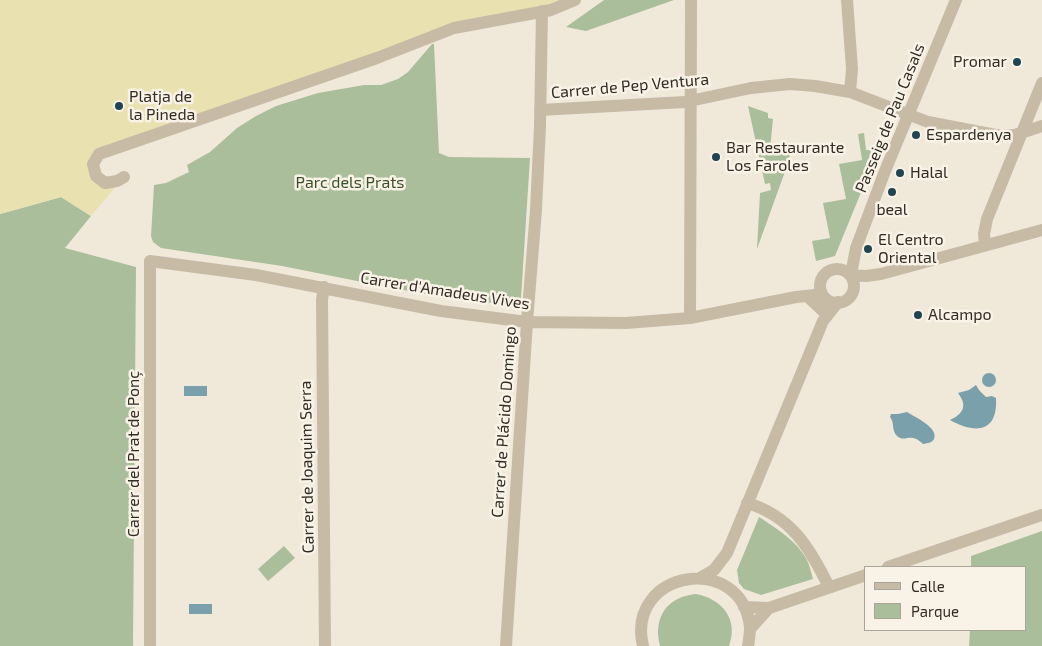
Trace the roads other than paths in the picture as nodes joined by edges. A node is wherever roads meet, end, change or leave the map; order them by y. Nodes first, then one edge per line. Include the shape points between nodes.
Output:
1 (575, 0) edge
2 (691, 0) edge
3 (847, 0) edge
4 (956, 0) edge
5 (542, 12) junction
6 (1042, 83) edge
7 (850, 92) junction
8 (690, 101) junction
9 (540, 110) junction
10 (908, 115) junction
11 (1042, 126) edge
12 (1022, 133) junction
13 (124, 176) dead end
14 (1042, 230) edge
15 (985, 245) junction
16 (855, 253) junction
17 (150, 262) joint
18 (834, 269) junction
19 (850, 275) junction
20 (870, 276) junction
21 (324, 287) junction
22 (822, 289) junction
23 (853, 289) junction
24 (802, 297) junction
25 (838, 302) junction
26 (824, 317) junction
27 (690, 318) junction
28 (527, 322) junction
29 (747, 504) junction
30 (1042, 515) edge
31 (727, 553) junction
32 (891, 566) edge
33 (864, 576) edge
34 (700, 578) junction
35 (829, 587) junction
36 (727, 588) junction
37 (744, 607) junction
38 (769, 608) junction
39 (750, 629) junction
40 (150, 646) edge
41 (325, 646) edge
42 (506, 646) edge
43 (643, 646) edge
44 (748, 646) edge

1 - 5 street
2 - 8 street
3 - 7 street via 852,69
4 - 10 street, Passeig de Pau Casals
5 - 9 street, Carrer de Plácido Domingo
5 - 13 street via 454,28 377,58 99,154 93,164 96,176 105,182 117,181
6 - 12 street
7 - 8 street, Carrer de Pep Ventura via 777,84
7 - 10 street, Carrer de Pep Ventura
8 - 9 street, Carrer de Pep Ventura
8 - 27 street
9 - 28 street, Carrer de Plácido Domingo
10 - 12 street, Carrer de Pep Ventura via 1001,136
10 - 16 street, Passeig de Pau Casals
11 - 12 street, Carrer de Pep Ventura
12 - 15 street via 985,225
14 - 15 street
15 - 20 street
16 - 18 street, Passeig de Pau Casals
16 - 19 street, Passeig de Pau Casals
16 - 20 street via 859,268
17 - 21 street, Carrer d'Amadeus Vives
17 - 40 street, Carrer del Prat de Ponç
18 - 19 street
18 - 22 street via 826,273
19 - 20 street
19 - 23 street
20 - 23 street
21 - 28 street, Carrer d'Amadeus Vives via 441,311
21 - 41 street, Carrer de Joaquim Serra
22 - 24 street, Carrer d'Amadeus Vives
22 - 25 street via 829,300
22 - 26 street
23 - 25 street via 848,298
24 - 26 street
24 - 27 street, Carrer d'Amadeus Vives
25 - 26 street
26 - 29 street
27 - 28 street, Carrer d'Amadeus Vives via 626,324
28 - 42 street, Carrer de Plácido Domingo
29 - 31 street
29 - 35 street via 785,522 811,551
30 - 32 street
31 - 34 street via 714,570
31 - 36 street
33 - 35 street
34 - 36 street
34 - 43 street via 670,584 652,599 642,623
35 - 38 street
36 - 37 street
37 - 38 street
37 - 39 street
38 - 39 street
39 - 44 street

